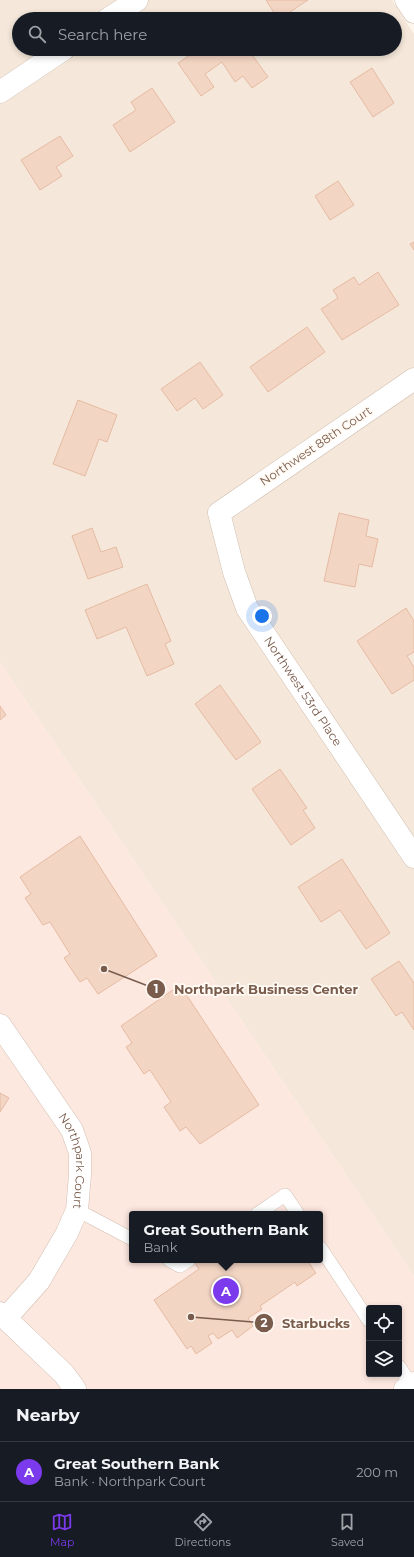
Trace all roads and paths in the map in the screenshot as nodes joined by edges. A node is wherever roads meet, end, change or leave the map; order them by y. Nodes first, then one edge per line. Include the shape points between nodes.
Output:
1 (137, 0) edge
2 (406, 0) edge
3 (119, 12) edge
4 (414, 12) edge
5 (54, 56) edge
6 (0, 92) edge
7 (414, 379) edge
8 (219, 513) joint
9 (414, 857) edge
10 (0, 1025) edge
11 (77, 1210) junction
12 (261, 1211) edge
13 (296, 1211) edge
14 (129, 1236) edge
15 (323, 1252) edge
16 (174, 1263) edge
17 (184, 1263) edge
18 (3, 1315) edge
19 (366, 1316) edge
20 (402, 1371) edge
21 (410, 1386) edge
22 (75, 1389) edge

1 - 3 street
2 - 4 street
5 - 6 street
7 - 8 street, Northwest 88th Court
8 - 9 street, Northwest 53rd Place via 234,572 247,608
10 - 11 street, Northpark Court via 72,1130 80,1153
11 - 14 lane
11 - 18 street, Northpark Court via 67,1233 39,1281
12 - 13 lane via 285,1195
15 - 19 lane
16 - 17 lane via 180,1266
18 - 22 street via 64,1374
20 - 21 lane

